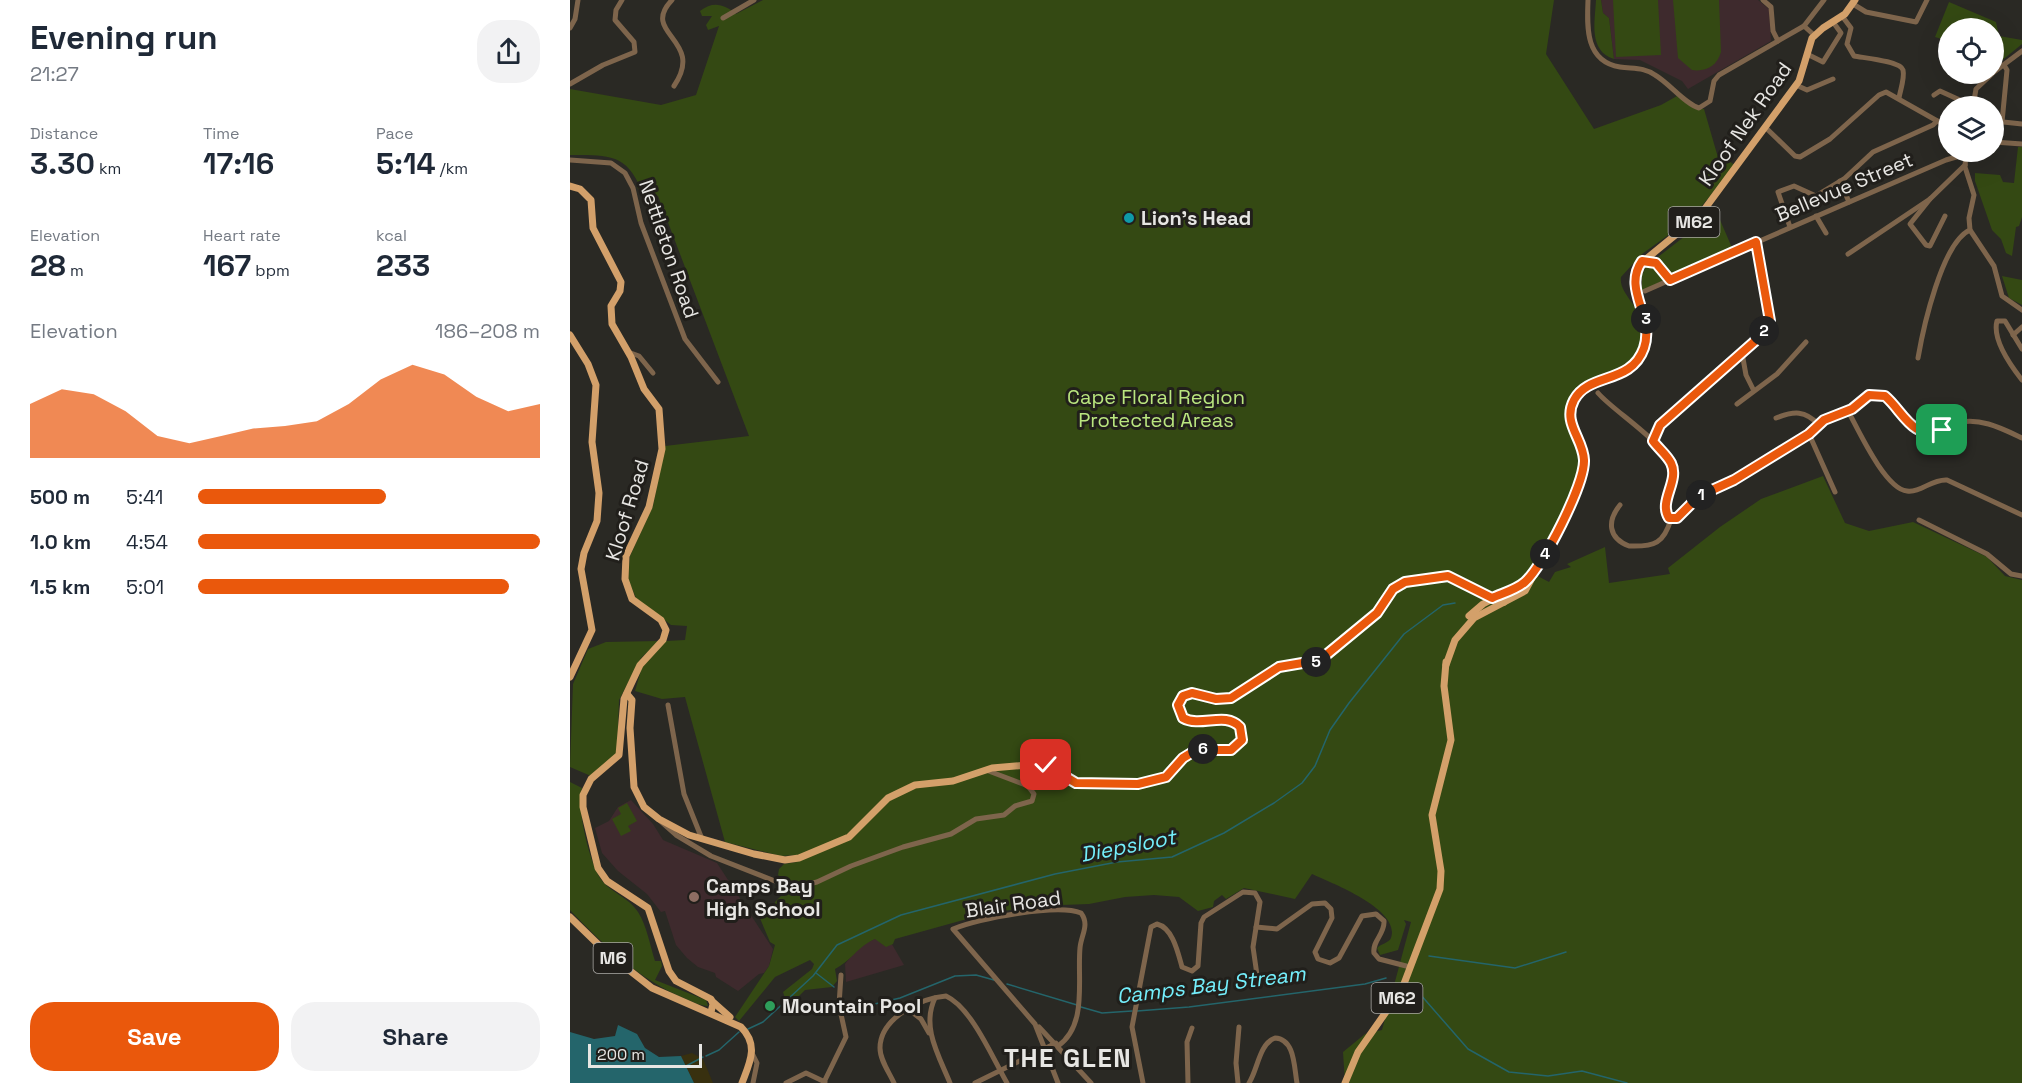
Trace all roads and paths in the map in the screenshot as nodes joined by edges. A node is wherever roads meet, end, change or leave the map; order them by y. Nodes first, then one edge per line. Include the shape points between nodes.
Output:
1 (578, 0) edge
2 (622, 0) edge
3 (672, 0) edge
4 (754, 0) edge
5 (1588, 0) edge
6 (1763, 0) edge
7 (1824, 0) edge
8 (1927, 0) edge
9 (1854, 2) edge
10 (1842, 16) junction
11 (723, 18) dead end
12 (1833, 22) junction
13 (1804, 26) junction
14 (570, 28) edge
15 (1814, 35) junction
16 (1778, 41) junction
17 (2022, 51) edge
18 (1807, 54) junction
19 (2004, 64) joint
20 (1833, 79) dead end
21 (570, 84) edge
22 (1796, 85) junction
23 (674, 87) dead end
24 (1934, 95) dead end
25 (1952, 96) edge
26 (1899, 98) junction
27 (2004, 101) edge
28 (1937, 121) joint
29 (2004, 122) edge
30 (2022, 124) edge
31 (1765, 127) junction
32 (2004, 143) edge
33 (2022, 144) edge
34 (570, 160) edge
35 (1945, 162) edge
36 (1965, 162) edge
37 (1965, 165) junction
38 (1840, 181) junction
39 (570, 186) edge
40 (1930, 199) junction
41 (1849, 202) junction
42 (1816, 216) junction
43 (1945, 216) dead end
44 (1790, 226) junction
45 (1970, 230) junction
46 (1826, 232) dead end
47 (1756, 242) junction
48 (1649, 254) junction
49 (1848, 254) dead end
50 (1642, 261) junction
51 (1656, 263) junction
52 (1670, 280) junction
53 (1645, 291) dead end
54 (2022, 310) edge
55 (2022, 327) edge
56 (570, 335) edge
57 (2013, 335) junction
58 (1806, 342) dead end
59 (2022, 349) edge
60 (628, 352) junction
61 (1742, 353) junction
62 (1918, 358) dead end
63 (652, 373) dead end
64 (2022, 380) edge
65 (718, 382) dead end
66 (1754, 389) junction
67 (1598, 393) dead end
68 (1737, 404) dead end
69 (1848, 411) junction
70 (1776, 418) dead end
71 (1819, 424) junction
72 (1809, 434) junction
73 (2022, 438) edge
74 (1653, 441) junction
75 (1835, 492) dead end
76 (1620, 505) dead end
77 (2022, 515) edge
78 (1671, 519) junction
79 (1919, 520) dead end
80 (1542, 560) junction
81 (2022, 576) edge
82 (1512, 589) junction
83 (1504, 592) junction
84 (1520, 596) junction
85 (1492, 598) junction
86 (1506, 601) junction
87 (1446, 665) junction
88 (570, 677) edge
89 (627, 694) junction
90 (668, 705) dead end
91 (986, 770) junction
92 (659, 819) junction
93 (702, 839) junction
94 (570, 917) edge
95 (1256, 927) junction
96 (1410, 968) junction
97 (841, 975) dead end
98 (1257, 975) dead end
99 (935, 998) junction
100 (712, 1001) junction
101 (908, 1009) junction
102 (711, 1012) junction
103 (738, 1024) junction
104 (1035, 1024) junction
105 (1239, 1027) dead end
106 (1192, 1028) dead end
107 (930, 1034) junction
108 (1057, 1045) junction
109 (1046, 1049) junction
110 (753, 1054) junction
111 (1000, 1071) junction
112 (825, 1082) edge
113 (742, 1083) edge
114 (753, 1083) edge
115 (786, 1083) edge
116 (894, 1083) edge
117 (950, 1083) edge
118 (975, 1083) edge
119 (1007, 1083) edge
120 (1058, 1083) edge
121 (1091, 1083) edge
122 (1143, 1083) edge
123 (1188, 1083) edge
124 (1238, 1083) edge
125 (1250, 1083) edge
126 (1297, 1083) edge
127 (1345, 1083) edge

1 - 14 street
2 - 21 street via 615,19 634,42 635,52
3 - 23 street via 664,12 664,24 684,62
4 - 11 street
5 - 16 street via 1588,37 1600,58 1652,73 1696,107 1705,106 1710,100 1717,77
6 - 16 street via 1771,7
7 - 13 street
8 - 9 street via 1920,19 1914,22 1866,12
9 - 10 main road
10 - 12 main road
10 - 26 street via 1850,27 1847,44 1854,56 1895,63 1902,68
12 - 15 main road
12 - 18 street via 1841,33 1823,62
13 - 15 street
13 - 16 street
15 - 18 main road, Kloof Nek Road / M62
17 - 19 street
18 - 22 main road, Kloof Nek Road / M62
19 - 27 street
20 - 22 street via 1807,90
22 - 31 main road, Kloof Nek Road / M62
24 - 25 street via 1941,91
26 - 28 street
26 - 31 street via 1881,93 1830,139 1800,157
28 - 38 street via 1873,152
29 - 30 street
31 - 48 main road, Kloof Nek Road / M62 via 1697,219
32 - 33 street
34 - 65 street, Nettleton Road via 611,163 625,173 633,186 641,223 685,339
35 - 41 street, Bellevue Street
36 - 37 street
37 - 40 street
37 - 45 street via 1974,195
38 - 41 street
38 - 44 street via 1816,195 1794,186 1778,192
39 - 60 main road, Kloof Road via 580,189 591,200 593,228 621,282 611,306 612,324
40 - 43 street via 1910,224 1927,246
40 - 49 street
41 - 42 street, Bellevue Street
42 - 44 street, Bellevue Street
42 - 46 street
44 - 47 street, Bellevue Street
45 - 54 street via 1993,262 2002,296
45 - 62 street via 1959,238 1934,290
47 - 52 street, Bellevue Street
47 - 61 street via 1770,322
48 - 50 main road, Kloof Nek Road / M62
48 - 51 street
50 - 51 main road
50 - 80 main road, M62 via 1634,279 1647,325 1644,348 1627,371 1589,385 1574,399 1570,420 1583,452 1584,470
51 - 52 street
52 - 53 street, Bellevue Street
55 - 57 street
56 - 88 main road via 596,383 592,442 599,494 597,521 580,569 592,630
57 - 59 street
57 - 64 street via 2004,320 1996,322 1997,335
58 - 66 street via 1777,374
60 - 63 street via 639,356
60 - 89 main road, Kloof Road via 641,384 660,411 662,449 649,507 626,556 625,582 632,599 661,620 666,632 640,665
61 - 66 street via 1746,375
61 - 74 street via 1667,417
66 - 68 street
67 - 74 street
69 - 71 street
69 - 73 street via 1866,396 1878,394 1890,400 1910,425 1923,432 1938,432 1959,423 1987,423
69 - 77 street via 1881,469 1902,489 1911,491 1947,480
70 - 71 street via 1800,412
71 - 72 street
72 - 75 street
72 - 78 street via 1734,480 1699,496 1677,518
74 - 78 street via 1672,465 1666,509
76 - 78 street via 1610,530 1629,546 1659,542
79 - 81 street via 1987,554 2012,574
80 - 82 main road, M62 via 1526,581
80 - 84 main road, M62
82 - 83 main road, M62
82 - 84 main road via 1519,591
83 - 85 main road, M62
83 - 86 main road
84 - 86 main road, M62
85 - 86 main road
85 - 87 main road, M62 via 1458,628
85 - 91 main road via 1448,576 1406,581 1393,589 1377,613 1320,660 1279,667 1231,698 1186,694 1178,705 1183,718 1193,722 1232,720 1240,727 1242,740 1231,750 1191,752 1163,778 1136,785 1090,784 1073,782 1044,765
86 - 87 main road, M62 via 1480,613 1466,626 1455,640
87 - 96 main road, M62 via 1444,686 1451,740 1432,815 1441,883
89 - 92 main road via 632,702 634,789 643,806
89 - 100 main road via 621,707 619,755 591,779 583,795 597,865 607,881 648,908 676,981
90 - 93 street via 684,794
91 - 92 street via 1030,787 1032,801 1015,806 1004,815 976,819 951,834 885,853 810,885 780,883 711,856 670,831
91 - 93 main road via 953,781 924,783 902,790 886,800 852,835 796,859 761,856
92 - 93 main road
94 - 102 main road, M6 via 641,980 662,993
95 - 96 street via 1277,928 1312,904 1325,903 1332,918 1315,952 1322,962 1330,963 1339,958 1361,918 1376,914 1384,921 1384,929 1374,945 1374,953
95 - 98 street via 1253,947
95 - 122 street via 1260,900 1252,892 1243,892 1206,915 1201,923 1198,966 1190,971 1182,967 1165,928 1153,925 1132,1037
96 - 127 main road, M62 via 1396,999 1358,1052
97 - 112 street via 839,1005 846,1037
99 - 101 street
99 - 107 street
99 - 111 street via 946,996 955,1001 974,1024
100 - 102 main road
100 - 103 main road
101 - 107 street via 921,1019
101 - 116 street via 890,1022 881,1042 882,1059
102 - 103 main road, M6
103 - 110 main road via 749,1038
104 - 108 street
104 - 108 street, Blair Road via 953,929 1026,913 1081,913 1085,925 1080,946 1079,1003 1065,1039
104 - 109 street
105 - 124 street
106 - 123 street via 1187,1042
107 - 117 street
108 - 109 street
108 - 121 street
109 - 111 street
109 - 120 street
110 - 113 main road
110 - 114 street via 757,1063
111 - 118 street
111 - 119 street
112 - 115 street via 806,1073
125 - 126 street via 1265,1044 1275,1038 1289,1045

